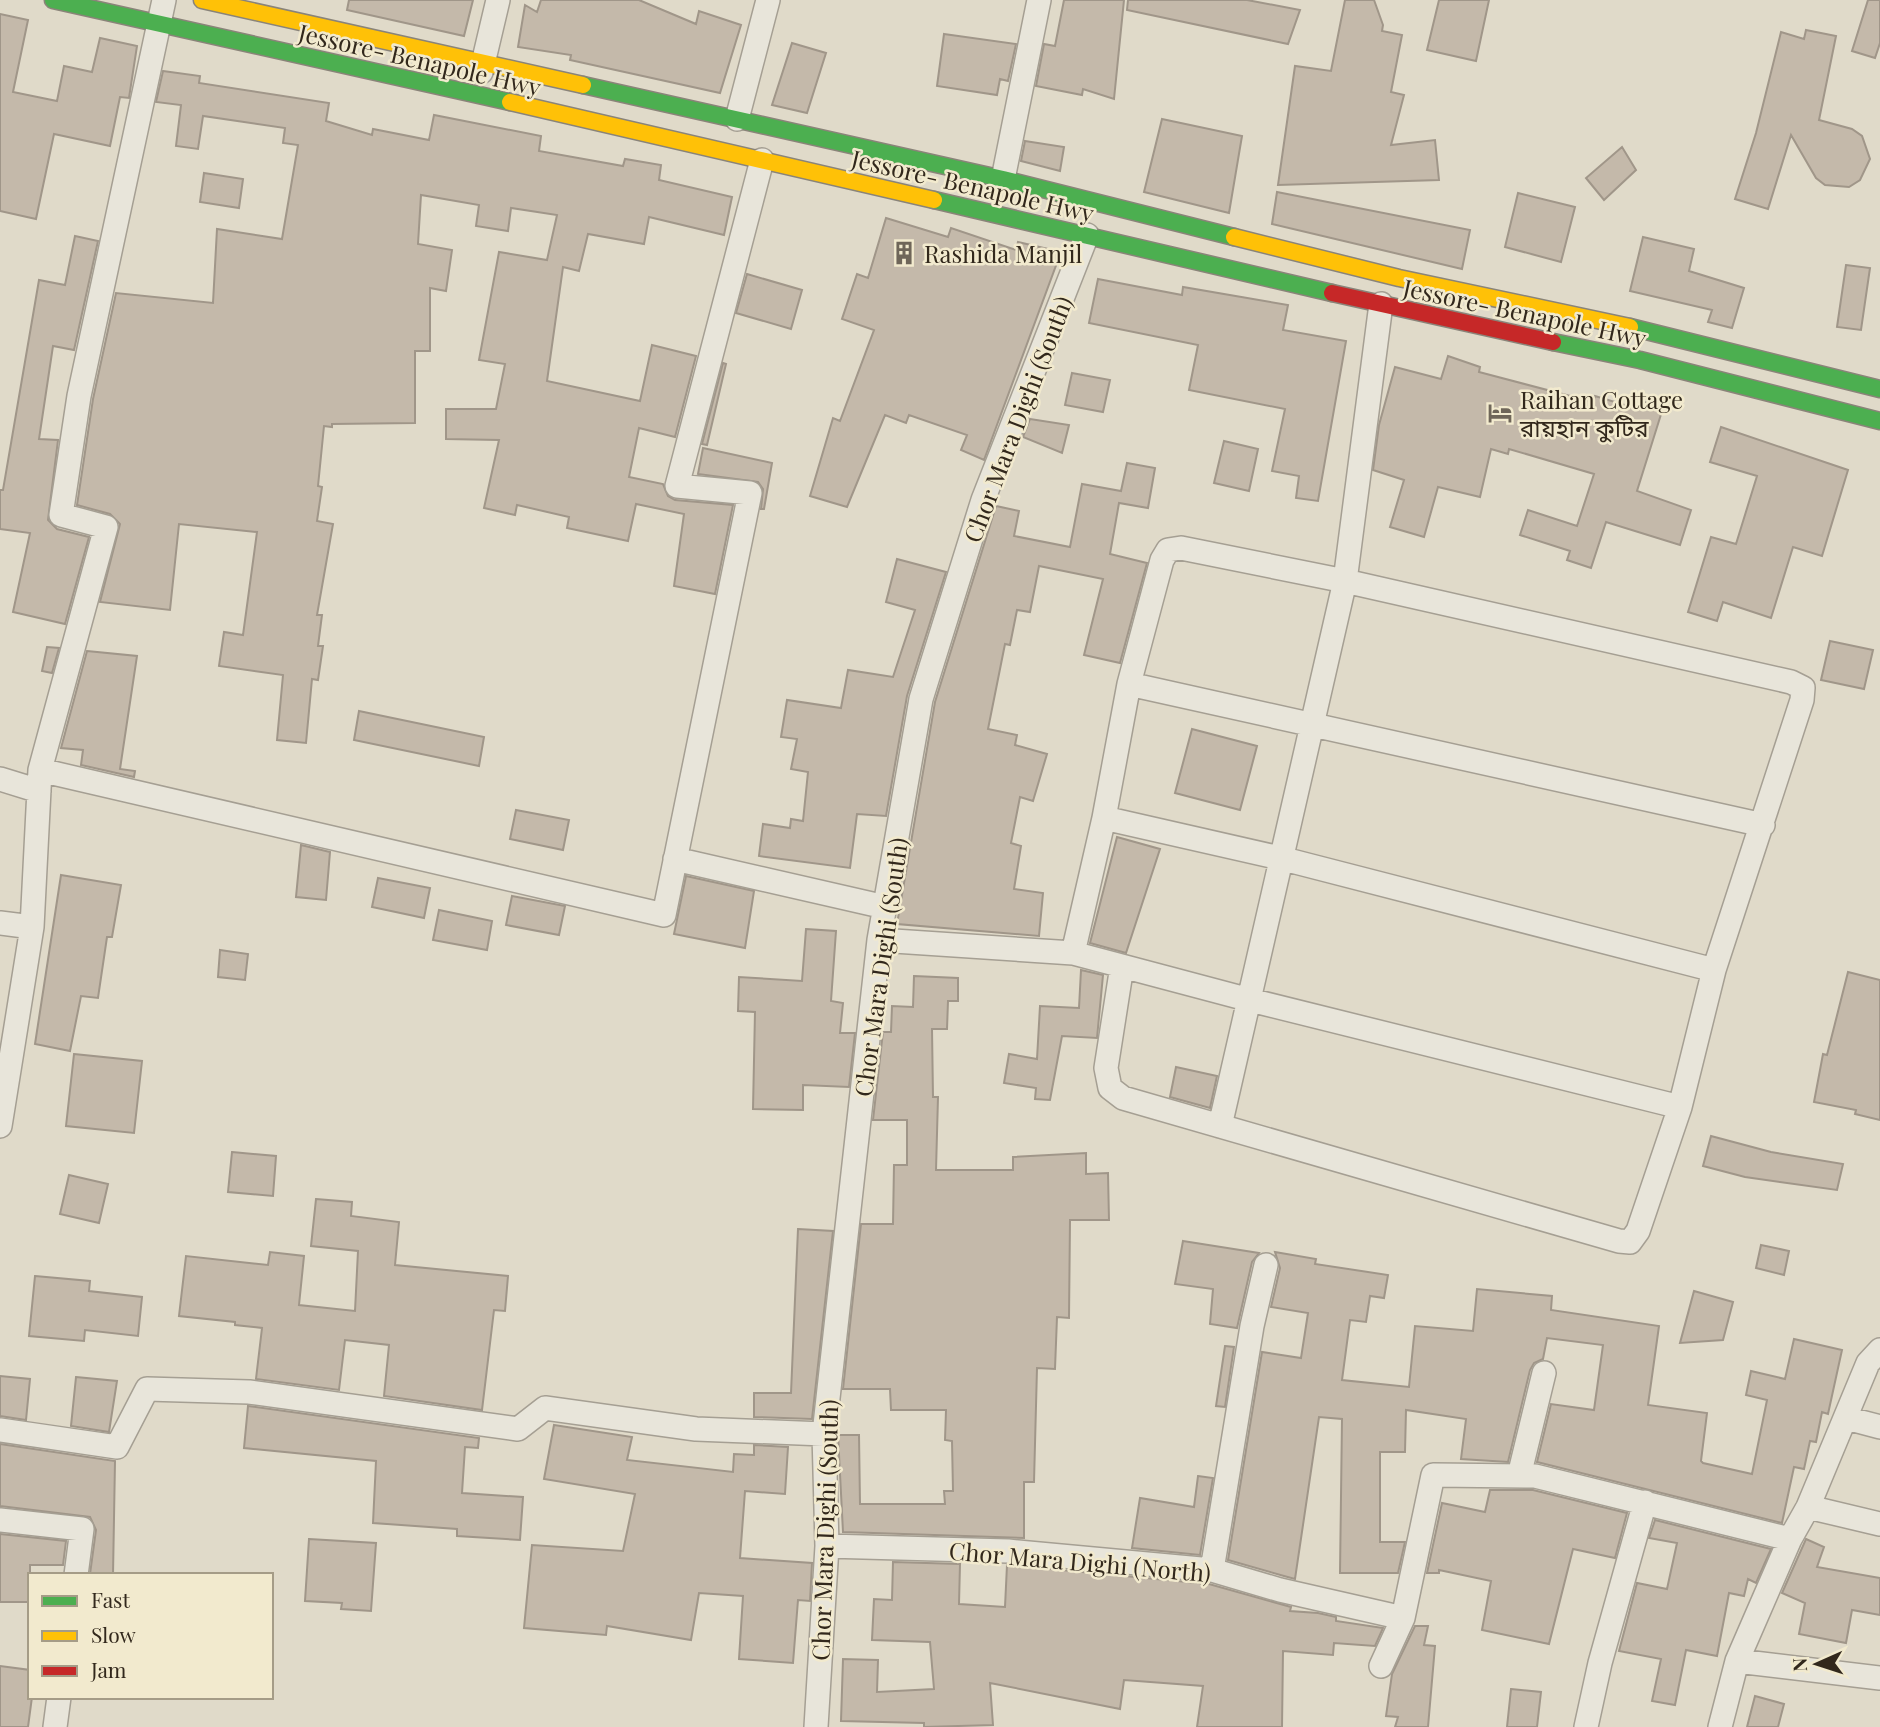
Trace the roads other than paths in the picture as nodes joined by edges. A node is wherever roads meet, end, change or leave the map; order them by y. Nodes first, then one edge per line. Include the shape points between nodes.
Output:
1 (53, 0) edge
2 (164, 0) edge
3 (202, 0) edge
4 (498, 0) edge
5 (768, 0) edge
6 (1039, 0) edge
7 (158, 23) junction
8 (484, 61) junction
9 (474, 94) junction
10 (737, 119) junction
11 (762, 160) junction
12 (1003, 179) junction
13 (1087, 235) junction
14 (1381, 304) junction
15 (1880, 389) edge
16 (1880, 421) edge
17 (1345, 581) junction
18 (1129, 684) junction
19 (1314, 725) junction
20 (0, 779) edge
21 (39, 781) junction
22 (1104, 818) junction
23 (1763, 825) junction
24 (1280, 858) junction
25 (676, 859) junction
26 (885, 907) junction
27 (0, 923) edge
28 (32, 927) junction
29 (879, 940) junction
30 (1073, 953) junction
31 (1122, 965) junction
32 (1714, 970) junction
33 (1250, 1000) junction
34 (1680, 1107) junction
35 (0, 1126) edge
36 (1220, 1126) junction
37 (1266, 1265) dead end
38 (1880, 1350) edge
39 (1544, 1373) dead end
40 (1846, 1418) junction
41 (1880, 1427) edge
42 (0, 1430) edge
43 (824, 1434) junction
44 (1519, 1476) junction
45 (1645, 1502) junction
46 (1808, 1507) junction
47 (0, 1520) edge
48 (1880, 1524) edge
49 (1790, 1539) junction
50 (827, 1546) junction
51 (1212, 1570) junction
52 (76, 1573) edge
53 (1403, 1618) junction
54 (1737, 1661) junction
55 (1381, 1667) dead end
56 (1880, 1678) edge
57 (59, 1699) edge
58 (55, 1727) edge
59 (816, 1727) edge
60 (1586, 1727) edge
61 (1720, 1727) edge

1 - 7 highway, Jessore- Benapole Hwy
2 - 7 street
3 - 8 highway, Jessore- Benapole Hwy
4 - 8 street
5 - 10 street
6 - 12 street
7 - 9 highway, Jessore- Benapole Hwy
7 - 21 street via 79,396 61,515 107,527
8 - 9 street
8 - 10 highway, Jessore- Benapole Hwy
9 - 11 highway, Jessore- Benapole Hwy
10 - 12 highway, Jessore- Benapole Hwy
11 - 13 highway, Jessore- Benapole Hwy
11 - 25 street via 677,486 750,493
12 - 15 highway, Jessore- Benapole Hwy via 1399,278 1692,341
13 - 14 highway, Jessore- Benapole Hwy
13 - 26 street, Chor Mara Dighi (South) via 983,500 921,699
14 - 16 highway, Jessore- Benapole Hwy via 1640,360
14 - 17 street
17 - 18 street via 1181,548 1168,550
17 - 19 street
17 - 23 street via 1803,688
18 - 19 street
18 - 22 street
19 - 23 street
19 - 24 street
20 - 21 street
21 - 25 street via 664,915
21 - 28 street
22 - 24 street
22 - 30 street
23 - 32 street
24 - 32 street
24 - 33 street
25 - 26 street
26 - 29 street, Chor Mara Dighi (South)
27 - 28 street
28 - 35 street
29 - 30 street
29 - 43 street, Chor Mara Dighi (South)
30 - 31 street
31 - 33 street
31 - 36 street via 1106,1068 1110,1088 1123,1098
32 - 34 street
33 - 34 street
33 - 36 street
34 - 36 street via 1630,1242
37 - 51 street
38 - 40 street via 1868,1363
39 - 44 street
40 - 41 street
40 - 46 street
42 - 43 street via 117,1447 147,1389 249,1392 518,1429 545,1408 696,1429
43 - 50 street, Chor Mara Dighi (South)
44 - 45 street
44 - 53 street via 1433,1475
45 - 49 street
45 - 60 street
46 - 48 street
46 - 49 street
47 - 52 street via 82,1529
49 - 54 street
50 - 51 street, Chor Mara Dighi (North) via 1008,1551
50 - 59 street, Chor Mara Dighi (South)
51 - 53 street, Chor Mara Dighi (North)
53 - 55 street
54 - 56 street
54 - 61 street
57 - 58 street

